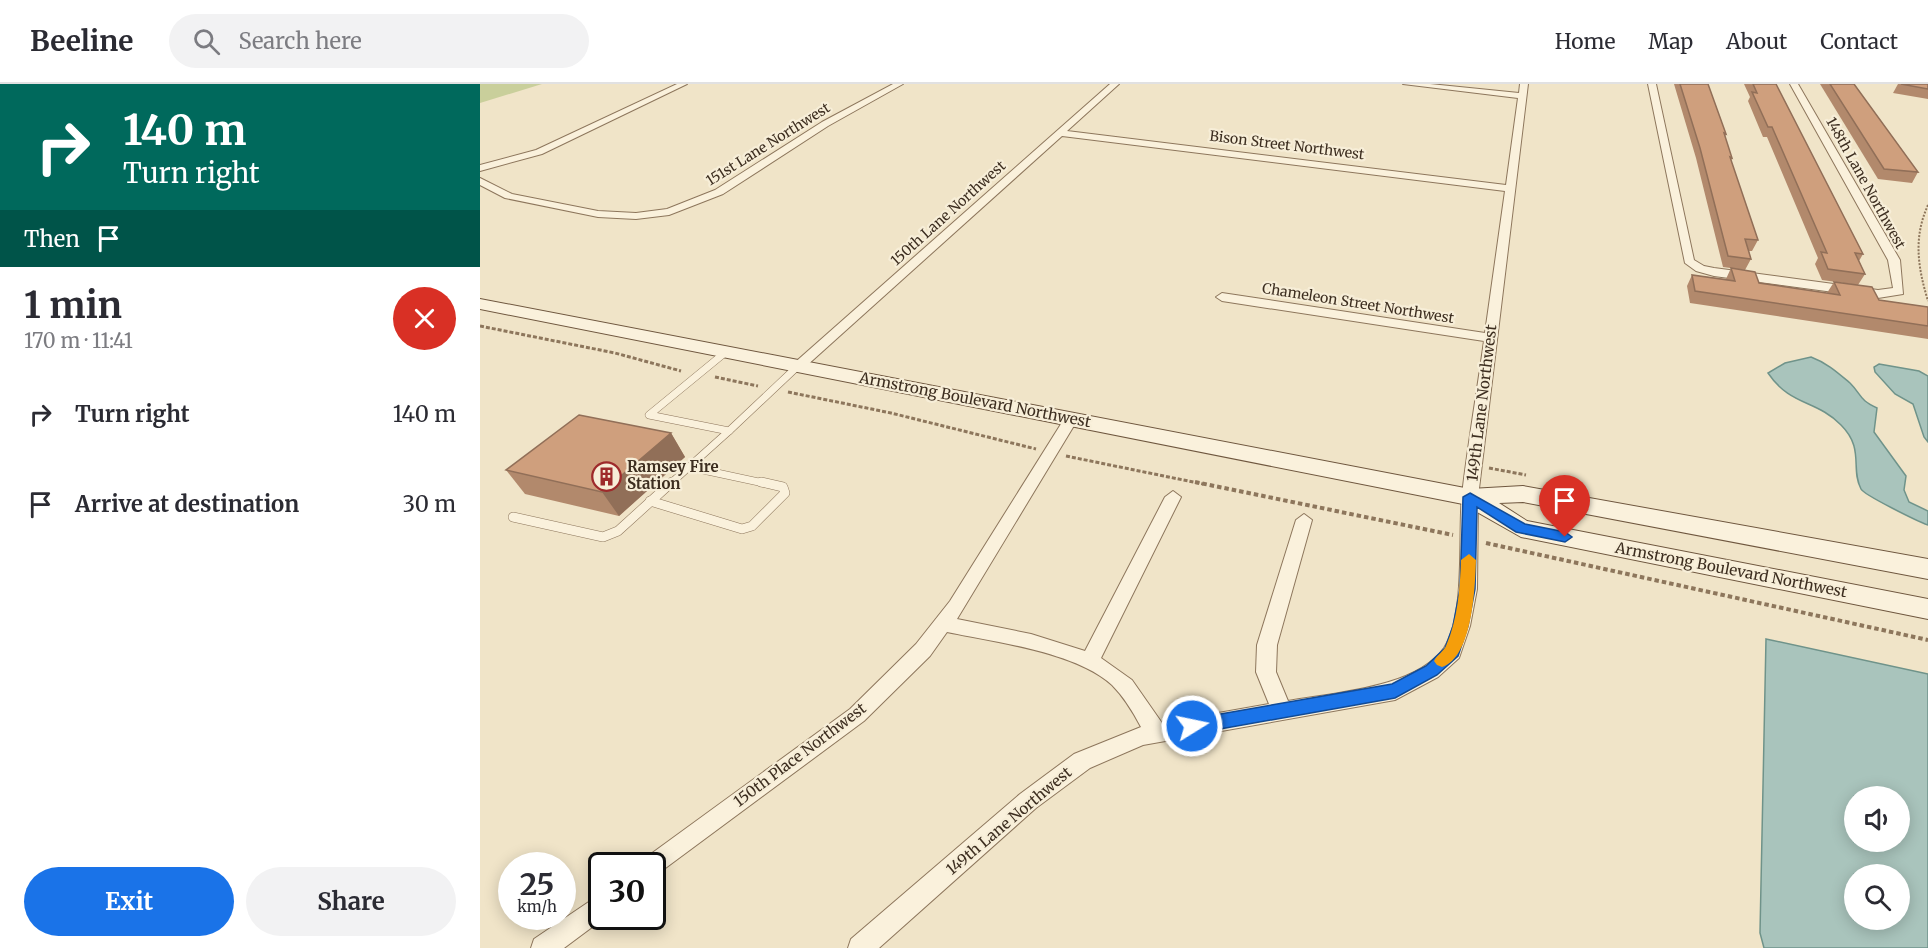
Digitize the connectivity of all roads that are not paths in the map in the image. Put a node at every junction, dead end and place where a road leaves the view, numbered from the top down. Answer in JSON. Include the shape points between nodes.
{"nodes":[{"id":1,"x":683,"y":84,"type":"edge"},
{"id":2,"x":899,"y":84,"type":"edge"},
{"id":3,"x":1116,"y":84,"type":"edge"},
{"id":4,"x":1407,"y":84,"type":"edge"},
{"id":5,"x":1652,"y":84,"type":"edge"},
{"id":6,"x":1794,"y":84,"type":"edge"},
{"id":7,"x":1523,"y":90,"type":"edge"},
{"id":8,"x":1060,"y":133,"type":"junction"},
{"id":9,"x":480,"y":168,"type":"edge"},
{"id":10,"x":480,"y":182,"type":"edge"},
{"id":11,"x":1509,"y":188,"type":"junction"},
{"id":12,"x":1222,"y":297,"type":"dead end"},
{"id":13,"x":480,"y":304,"type":"edge"},
{"id":14,"x":1489,"y":338,"type":"junction"},
{"id":15,"x":728,"y":351,"type":"junction"},
{"id":16,"x":799,"y":365,"type":"junction"},
{"id":17,"x":1071,"y":419,"type":"junction"},
{"id":18,"x":729,"y":430,"type":"junction"},
{"id":19,"x":689,"y":467,"type":"junction"},
{"id":20,"x":1173,"y":497,"type":"dead end"},
{"id":21,"x":1470,"y":497,"type":"junction"},
{"id":22,"x":650,"y":501,"type":"junction"},
{"id":23,"x":513,"y":517,"type":"dead end"},
{"id":24,"x":1304,"y":520,"type":"dead end"},
{"id":25,"x":1928,"y":569,"type":"edge"},
{"id":26,"x":1928,"y":609,"type":"edge"},
{"id":27,"x":943,"y":624,"type":"junction"},
{"id":28,"x":1089,"y":663,"type":"junction"},
{"id":29,"x":1282,"y":711,"type":"junction"},
{"id":30,"x":1157,"y":733,"type":"junction"},
{"id":31,"x":666,"y":857,"type":"edge"},
{"id":32,"x":588,"y":915,"type":"edge"},
{"id":33,"x":543,"y":948,"type":"edge"},
{"id":34,"x":860,"y":948,"type":"edge"}],
"edges":[{"from":1,"to":9,"type":"street","via":[[539,152]]},
{"from":2,"to":10,"type":"street","name":"151st Lane Northwest","via":[[825,124],[719,192],[683,207],[636,216],[598,214],[509,196]]},
{"from":3,"to":8,"type":"street","name":"150th Lane Northwest"},
{"from":4,"to":7,"type":"street"},
{"from":5,"to":6,"type":"street","name":"148th Lane Northwest","via":[[1686,256],[1700,269],[1891,294],[1899,291],[1894,260]]},
{"from":7,"to":11,"type":"street","name":"149th Lane Northwest"},
{"from":8,"to":11,"type":"street","name":"Bison Street Northwest"},
{"from":8,"to":16,"type":"street","name":"150th Lane Northwest"},
{"from":11,"to":14,"type":"street","name":"149th Lane Northwest"},
{"from":12,"to":14,"type":"street","name":"Chameleon Street Northwest"},
{"from":13,"to":15,"type":"main road","name":"Armstrong Boulevard Northwest"},
{"from":14,"to":21,"type":"street","name":"149th Lane Northwest"},
{"from":15,"to":16,"type":"main road","name":"Armstrong Boulevard Northwest"},
{"from":15,"to":18,"type":"lane","via":[[649,415]]},
{"from":16,"to":17,"type":"main road","name":"Armstrong Boulevard Northwest"},
{"from":16,"to":18,"type":"lane"},
{"from":17,"to":21,"type":"main road","name":"Armstrong Boulevard Northwest"},
{"from":17,"to":27,"type":"street","name":"150th Place Northwest"},
{"from":18,"to":19,"type":"lane"},
{"from":19,"to":22,"type":"lane"},
{"from":19,"to":22,"type":"lane","via":[[783,487],[785,493],[752,526],[742,529]]},
{"from":20,"to":28,"type":"street"},
{"from":21,"to":25,"type":"main road","name":"Armstrong Boulevard Northwest","via":[[1523,494]]},
{"from":21,"to":26,"type":"main road","name":"Armstrong Boulevard Northwest","via":[[1521,528]]},
{"from":21,"to":29,"type":"street","name":"149th Lane Northwest","via":[[1468,589],[1452,652],[1431,671],[1395,691]]},
{"from":22,"to":23,"type":"lane","via":[[618,531],[603,537]]},
{"from":24,"to":29,"type":"street","via":[[1267,645],[1266,672]]},
{"from":27,"to":28,"type":"street","via":[[1046,646]]},
{"from":27,"to":31,"type":"street","name":"150th Place Northwest","via":[[923,650],[857,715]]},
{"from":28,"to":30,"type":"street","via":[[1113,674]]},
{"from":29,"to":30,"type":"street","name":"149th Lane Northwest"},
{"from":30,"to":34,"type":"street","name":"149th Lane Northwest","via":[[1082,761],[1028,801]]},
{"from":32,"to":33,"type":"street"}]}
